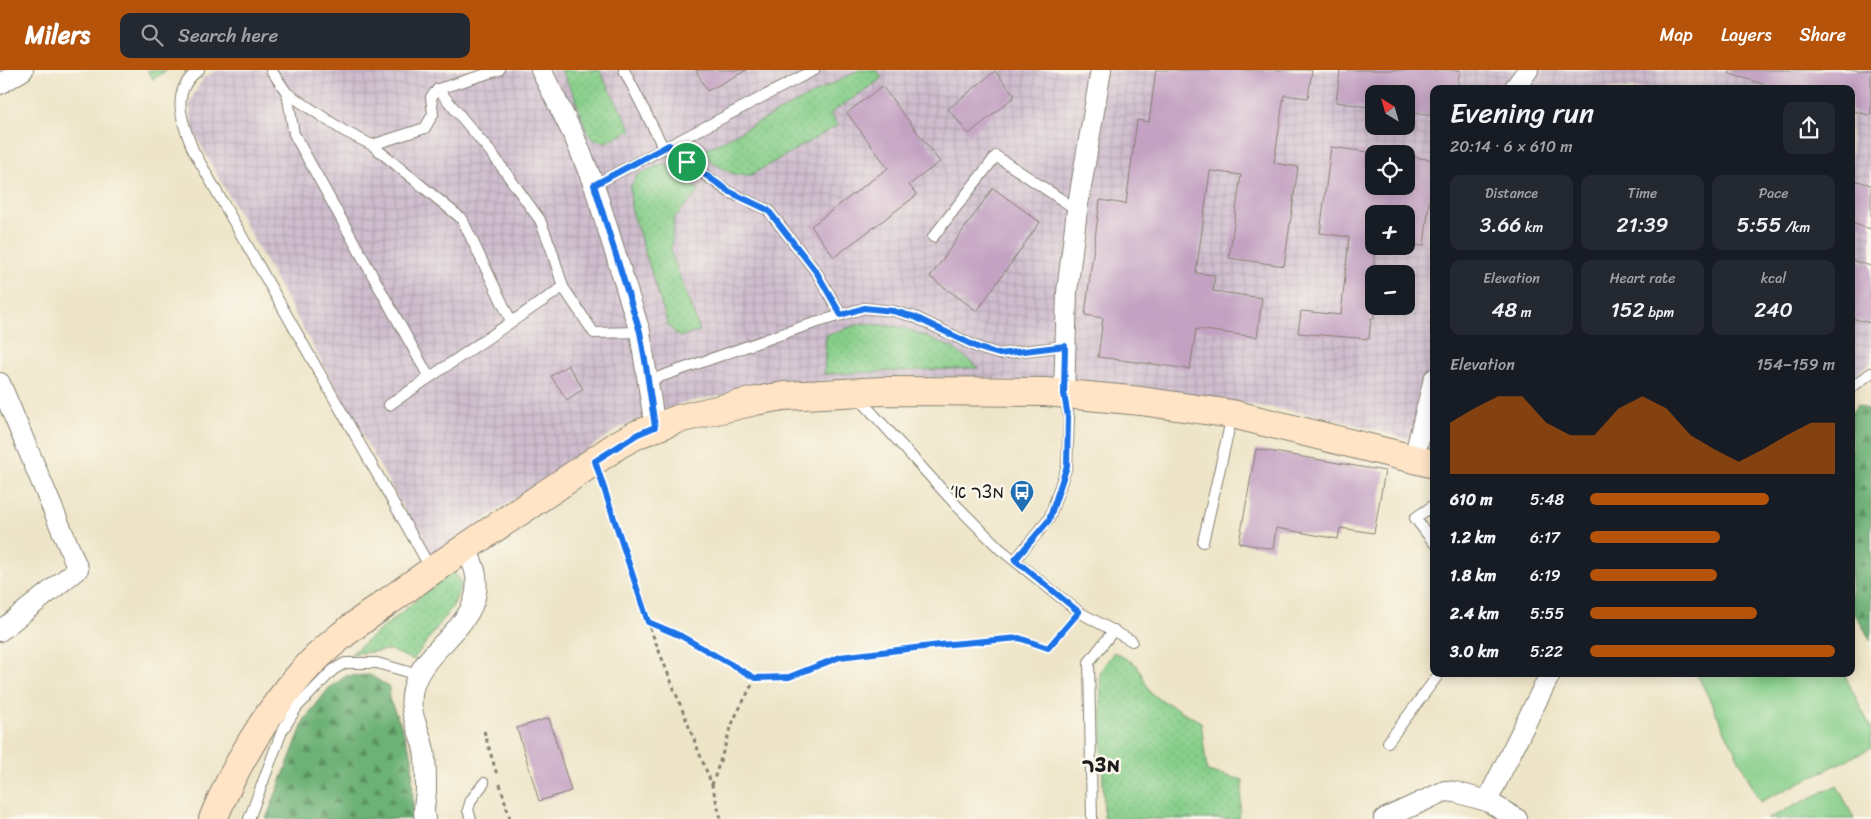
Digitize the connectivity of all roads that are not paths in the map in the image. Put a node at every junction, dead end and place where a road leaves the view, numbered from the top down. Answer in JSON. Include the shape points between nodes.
{"nodes":[{"id":1,"x":24,"y":70,"type":"edge"},
{"id":2,"x":198,"y":70,"type":"edge"},
{"id":3,"x":271,"y":70,"type":"edge"},
{"id":4,"x":499,"y":70,"type":"edge"},
{"id":5,"x":541,"y":70,"type":"edge"},
{"id":6,"x":624,"y":70,"type":"edge"},
{"id":7,"x":814,"y":70,"type":"edge"},
{"id":8,"x":1101,"y":70,"type":"edge"},
{"id":9,"x":1528,"y":70,"type":"edge"},
{"id":10,"x":0,"y":84,"type":"edge"},
{"id":11,"x":1517,"y":85,"type":"edge"},
{"id":12,"x":438,"y":89,"type":"junction"},
{"id":13,"x":288,"y":92,"type":"junction"},
{"id":14,"x":372,"y":145,"type":"junction"},
{"id":15,"x":667,"y":147,"type":"junction"},
{"id":16,"x":594,"y":185,"type":"junction"},
{"id":17,"x":1077,"y":210,"type":"junction"},
{"id":18,"x":933,"y":237,"type":"dead end"},
{"id":19,"x":563,"y":287,"type":"junction"},
{"id":20,"x":841,"y":315,"type":"junction"},
{"id":21,"x":511,"y":321,"type":"junction"},
{"id":22,"x":640,"y":332,"type":"junction"},
{"id":23,"x":1065,"y":346,"type":"junction"},
{"id":24,"x":1871,"y":373,"type":"edge"},
{"id":25,"x":429,"y":377,"type":"junction"},
{"id":26,"x":648,"y":381,"type":"junction"},
{"id":27,"x":0,"y":383,"type":"edge"},
{"id":28,"x":1855,"y":385,"type":"edge"},
{"id":29,"x":853,"y":392,"type":"junction"},
{"id":30,"x":1064,"y":394,"type":"junction"},
{"id":31,"x":389,"y":405,"type":"dead end"},
{"id":32,"x":1430,"y":412,"type":"edge"},
{"id":33,"x":1232,"y":414,"type":"junction"},
{"id":34,"x":655,"y":427,"type":"junction"},
{"id":35,"x":1424,"y":461,"type":"edge"},
{"id":36,"x":1430,"y":508,"type":"edge"},
{"id":37,"x":1430,"y":538,"type":"edge"},
{"id":38,"x":1204,"y":542,"type":"dead end"},
{"id":39,"x":466,"y":547,"type":"junction"},
{"id":40,"x":1015,"y":560,"type":"junction"},
{"id":41,"x":431,"y":570,"type":"junction"},
{"id":42,"x":1114,"y":630,"type":"junction"},
{"id":43,"x":0,"y":631,"type":"edge"},
{"id":44,"x":1132,"y":640,"type":"dead end"},
{"id":45,"x":419,"y":675,"type":"junction"},
{"id":46,"x":1437,"y":677,"type":"edge"},
{"id":47,"x":1549,"y":677,"type":"edge"},
{"id":48,"x":1388,"y":742,"type":"dead end"},
{"id":49,"x":484,"y":783,"type":"dead end"},
{"id":50,"x":1487,"y":801,"type":"junction"},
{"id":51,"x":213,"y":819,"type":"edge"},
{"id":52,"x":248,"y":819,"type":"edge"},
{"id":53,"x":425,"y":819,"type":"edge"},
{"id":54,"x":471,"y":819,"type":"edge"},
{"id":55,"x":1092,"y":819,"type":"edge"},
{"id":56,"x":1384,"y":819,"type":"edge"},
{"id":57,"x":1517,"y":819,"type":"edge"}],
"edges":[{"from":1,"to":10,"type":"street"},
{"from":2,"to":41,"type":"lane","via":[[181,90],[184,127],[193,150]]},
{"from":3,"to":13,"type":"lane"},
{"from":4,"to":12,"type":"lane"},
{"from":5,"to":16,"type":"street"},
{"from":6,"to":15,"type":"lane"},
{"from":7,"to":15,"type":"lane"},
{"from":8,"to":17,"type":"street"},
{"from":9,"to":11,"type":"street"},
{"from":12,"to":14,"type":"lane","via":[[431,97],[433,114],[424,128]]},
{"from":12,"to":19,"type":"lane","via":[[493,155],[540,220]]},
{"from":13,"to":14,"type":"lane","via":[[344,132]]},
{"from":13,"to":25,"type":"lane","via":[[294,134]]},
{"from":14,"to":21,"type":"lane","via":[[462,219]]},
{"from":15,"to":16,"type":"lane"},
{"from":15,"to":20,"type":"lane","via":[[730,192],[768,210],[817,273]]},
{"from":16,"to":22,"type":"street"},
{"from":17,"to":18,"type":"lane","via":[[996,156]]},
{"from":17,"to":23,"type":"street","via":[[1067,292]]},
{"from":19,"to":21,"type":"lane"},
{"from":19,"to":22,"type":"lane","via":[[594,333]]},
{"from":20,"to":23,"type":"lane","via":[[864,308],[893,311],[915,317],[979,348],[999,354]]},
{"from":20,"to":26,"type":"lane"},
{"from":21,"to":25,"type":"lane"},
{"from":22,"to":26,"type":"street"},
{"from":23,"to":30,"type":"street"},
{"from":24,"to":28,"type":"lane"},
{"from":25,"to":31,"type":"lane"},
{"from":26,"to":34,"type":"street"},
{"from":27,"to":43,"type":"street","via":[[78,569]]},
{"from":29,"to":30,"type":"street"},
{"from":29,"to":34,"type":"street","via":[[755,401]]},
{"from":29,"to":40,"type":"lane","via":[[956,505]]},
{"from":30,"to":33,"type":"street","via":[[1141,400]]},
{"from":30,"to":40,"type":"lane","via":[[1068,417],[1067,466],[1049,520]]},
{"from":32,"to":35,"type":"street"},
{"from":33,"to":35,"type":"street"},
{"from":33,"to":38,"type":"lane"},
{"from":34,"to":39,"type":"street","via":[[595,461]]},
{"from":36,"to":37,"type":"lane","via":[[1415,518]]},
{"from":39,"to":41,"type":"street"},
{"from":39,"to":45,"type":"street","via":[[476,575],[471,608]]},
{"from":40,"to":42,"type":"lane","via":[[1079,612]]},
{"from":41,"to":51,"type":"street","via":[[329,647],[302,673],[276,704],[249,745]]},
{"from":42,"to":44,"type":"lane"},
{"from":42,"to":55,"type":"lane","via":[[1088,662]]},
{"from":45,"to":52,"type":"lane","via":[[377,663],[345,663],[334,670],[297,707],[282,731]]},
{"from":45,"to":53,"type":"street","via":[[411,700],[412,717],[425,756]]},
{"from":46,"to":48,"type":"lane"},
{"from":47,"to":50,"type":"street"},
{"from":49,"to":54,"type":"lane","via":[[471,800],[468,810]]},
{"from":50,"to":56,"type":"street","via":[[1445,791]]},
{"from":50,"to":57,"type":"street"}]}
